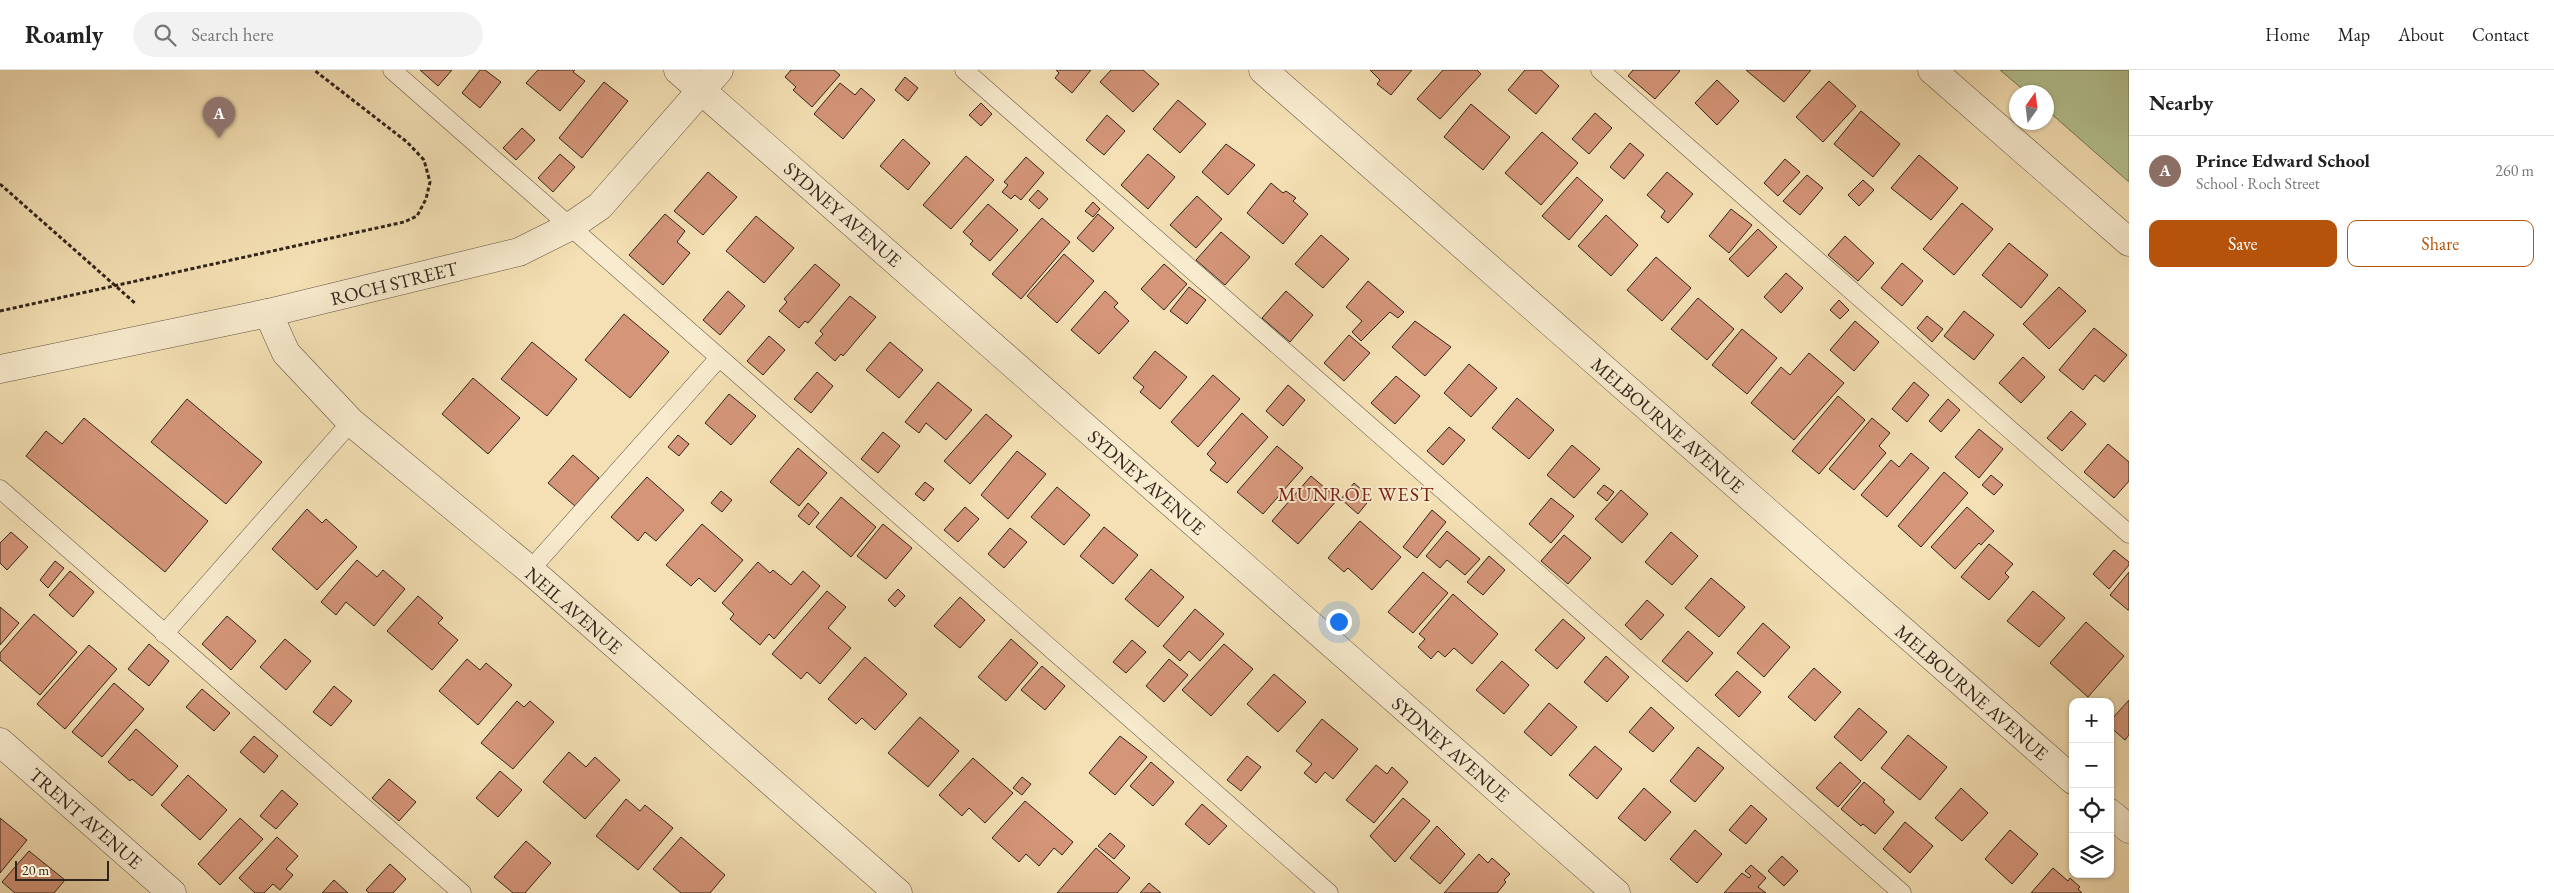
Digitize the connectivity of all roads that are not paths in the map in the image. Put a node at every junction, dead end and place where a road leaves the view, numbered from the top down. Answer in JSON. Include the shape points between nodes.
{"nodes":[{"id":1,"x":392,"y":70,"type":"edge"},
{"id":2,"x":678,"y":70,"type":"edge"},
{"id":3,"x":964,"y":70,"type":"edge"},
{"id":4,"x":1263,"y":70,"type":"edge"},
{"id":5,"x":1600,"y":70,"type":"edge"},
{"id":6,"x":1932,"y":70,"type":"edge"},
{"id":7,"x":710,"y":80,"type":"edge"},
{"id":8,"x":571,"y":226,"type":"junction"},
{"id":9,"x":2129,"y":242,"type":"edge"},
{"id":10,"x":268,"y":313,"type":"junction"},
{"id":11,"x":718,"y":359,"type":"junction"},
{"id":12,"x":0,"y":369,"type":"edge"},
{"id":13,"x":351,"y":422,"type":"junction"},
{"id":14,"x":0,"y":489,"type":"edge"},
{"id":15,"x":2129,"y":534,"type":"edge"},
{"id":16,"x":530,"y":570,"type":"junction"},
{"id":17,"x":164,"y":634,"type":"junction"},
{"id":18,"x":0,"y":742,"type":"edge"},
{"id":19,"x":2069,"y":776,"type":"edge"},
{"id":20,"x":2114,"y":816,"type":"edge"},
{"id":21,"x":2129,"y":829,"type":"edge"},
{"id":22,"x":172,"y":893,"type":"edge"},
{"id":23,"x":462,"y":893,"type":"edge"},
{"id":24,"x":898,"y":893,"type":"edge"},
{"id":25,"x":1329,"y":893,"type":"edge"},
{"id":26,"x":1616,"y":893,"type":"edge"},
{"id":27,"x":1902,"y":893,"type":"edge"}],
"edges":[{"from":1,"to":8,"type":"lane"},
{"from":2,"to":7,"type":"street","name":"SYDNEY AVENUE"},
{"from":3,"to":27,"type":"lane"},
{"from":4,"to":19,"type":"street","name":"MELBOURNE AVENUE"},
{"from":5,"to":15,"type":"lane"},
{"from":6,"to":9,"type":"street"},
{"from":7,"to":8,"type":"street","name":"ROCH STREET","via":[[600,206]]},
{"from":7,"to":26,"type":"street","name":"SYDNEY AVENUE"},
{"from":8,"to":10,"type":"street","name":"ROCH STREET","via":[[518,252]]},
{"from":8,"to":11,"type":"lane"},
{"from":10,"to":12,"type":"street","name":"ROCH STREET"},
{"from":10,"to":13,"type":"street","name":"NEIL AVENUE","via":[[286,352]]},
{"from":11,"to":16,"type":"lane"},
{"from":11,"to":25,"type":"lane"},
{"from":13,"to":16,"type":"street","name":"NEIL AVENUE"},
{"from":13,"to":17,"type":"lane"},
{"from":14,"to":17,"type":"lane"},
{"from":16,"to":24,"type":"street","name":"NEIL AVENUE"},
{"from":17,"to":23,"type":"lane"},
{"from":18,"to":22,"type":"street","name":"TRENT AVENUE"},
{"from":20,"to":21,"type":"street"}]}
